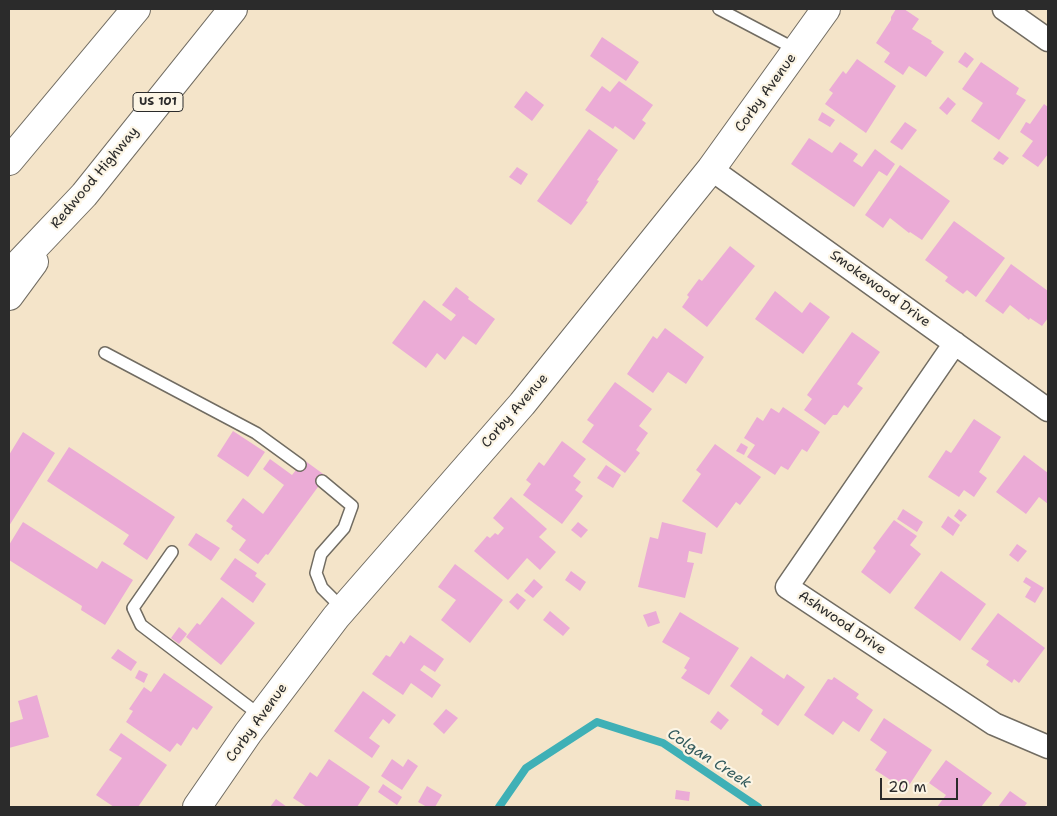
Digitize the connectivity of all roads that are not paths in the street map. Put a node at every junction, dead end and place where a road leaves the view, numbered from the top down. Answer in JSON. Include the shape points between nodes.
{"nodes":[{"id":1,"x":136,"y":9,"type":"edge"},
{"id":2,"x":233,"y":9,"type":"edge"},
{"id":3,"x":718,"y":9,"type":"edge"},
{"id":4,"x":826,"y":9,"type":"edge"},
{"id":5,"x":1004,"y":9,"type":"edge"},
{"id":6,"x":1048,"y":40,"type":"edge"},
{"id":7,"x":797,"y":50,"type":"junction"},
{"id":8,"x":9,"y":161,"type":"edge"},
{"id":9,"x":711,"y":169,"type":"junction"},
{"id":10,"x":84,"y":195,"type":"junction"},
{"id":11,"x":9,"y":274,"type":"edge"},
{"id":12,"x":9,"y":296,"type":"edge"},
{"id":13,"x":955,"y":343,"type":"junction"},
{"id":14,"x":105,"y":353,"type":"dead end"},
{"id":15,"x":1048,"y":410,"type":"edge"},
{"id":16,"x":300,"y":465,"type":"dead end"},
{"id":17,"x":322,"y":481,"type":"dead end"},
{"id":18,"x":172,"y":552,"type":"dead end"},
{"id":19,"x":343,"y":609,"type":"junction"},
{"id":20,"x":261,"y":716,"type":"junction"},
{"id":21,"x":1048,"y":747,"type":"edge"},
{"id":22,"x":196,"y":807,"type":"edge"}],
"edges":[{"from":1,"to":8,"type":"main road"},
{"from":2,"to":10,"type":"main road","name":"Redwood Highway","number":"US 101"},
{"from":3,"to":7,"type":"lane"},
{"from":4,"to":7,"type":"main road","name":"Corby Avenue"},
{"from":5,"to":6,"type":"street"},
{"from":7,"to":9,"type":"main road","name":"Corby Avenue"},
{"from":9,"to":13,"type":"street","name":"Smokewood Drive"},
{"from":9,"to":19,"type":"main road","name":"Corby Avenue","via":[[522,404]]},
{"from":10,"to":11,"type":"main road","name":"Redwood Highway","number":"US 101"},
{"from":10,"to":12,"type":"main road"},
{"from":13,"to":15,"type":"street","name":"Smokewood Drive"},
{"from":13,"to":21,"type":"street","name":"Ashwood Drive","via":[[787,587],[994,724]]},
{"from":14,"to":16,"type":"lane","via":[[256,433]]},
{"from":17,"to":19,"type":"lane","via":[[352,506],[344,528],[321,554],[316,573],[322,588]]},
{"from":18,"to":20,"type":"lane","via":[[133,608],[142,625]]},
{"from":19,"to":20,"type":"main road","name":"Corby Avenue"},
{"from":20,"to":22,"type":"main road","name":"Corby Avenue"}]}
